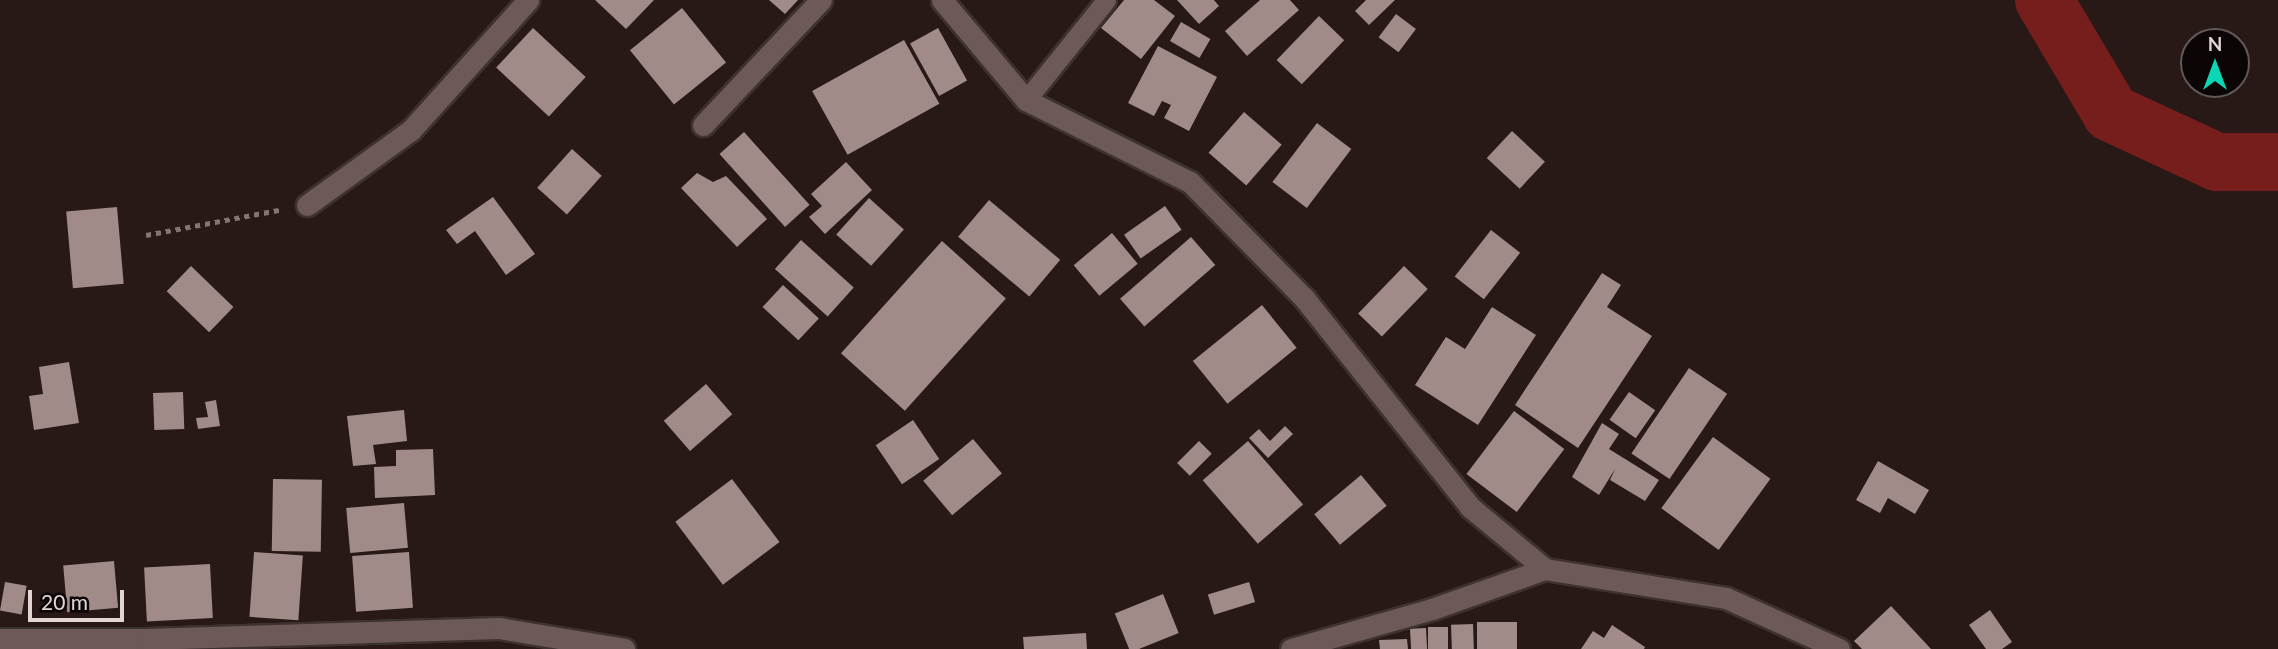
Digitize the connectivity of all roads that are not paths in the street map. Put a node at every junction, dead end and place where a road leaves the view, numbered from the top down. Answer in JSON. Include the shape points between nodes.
{"nodes":[{"id":1,"x":528,"y":0,"type":"edge"},
{"id":2,"x":821,"y":0,"type":"edge"},
{"id":3,"x":942,"y":0,"type":"edge"},
{"id":4,"x":1106,"y":0,"type":"edge"},
{"id":5,"x":1026,"y":100,"type":"junction"},
{"id":6,"x":703,"y":125,"type":"dead end"},
{"id":7,"x":307,"y":205,"type":"road end"},
{"id":8,"x":1545,"y":569,"type":"junction"},
{"id":9,"x":499,"y":628,"type":"junction"},
{"id":10,"x":0,"y":639,"type":"edge"},
{"id":11,"x":147,"y":644,"type":"edge"},
{"id":12,"x":510,"y":649,"type":"edge"},
{"id":13,"x":624,"y":649,"type":"edge"},
{"id":14,"x":1291,"y":649,"type":"edge"},
{"id":15,"x":1839,"y":649,"type":"edge"}],
"edges":[{"from":1,"to":7,"type":"street","via":[[411,130]]},
{"from":2,"to":6,"type":"street"},
{"from":3,"to":5,"type":"street"},
{"from":4,"to":5,"type":"lane"},
{"from":5,"to":8,"type":"street","via":[[1190,182],[1304,298],[1470,507]]},
{"from":8,"to":14,"type":"street","via":[[1432,609]]},
{"from":8,"to":15,"type":"street","via":[[1726,598]]},
{"from":9,"to":11,"type":"street"},
{"from":9,"to":12,"type":"street"},
{"from":9,"to":13,"type":"street"},
{"from":10,"to":11,"type":"street"}]}
